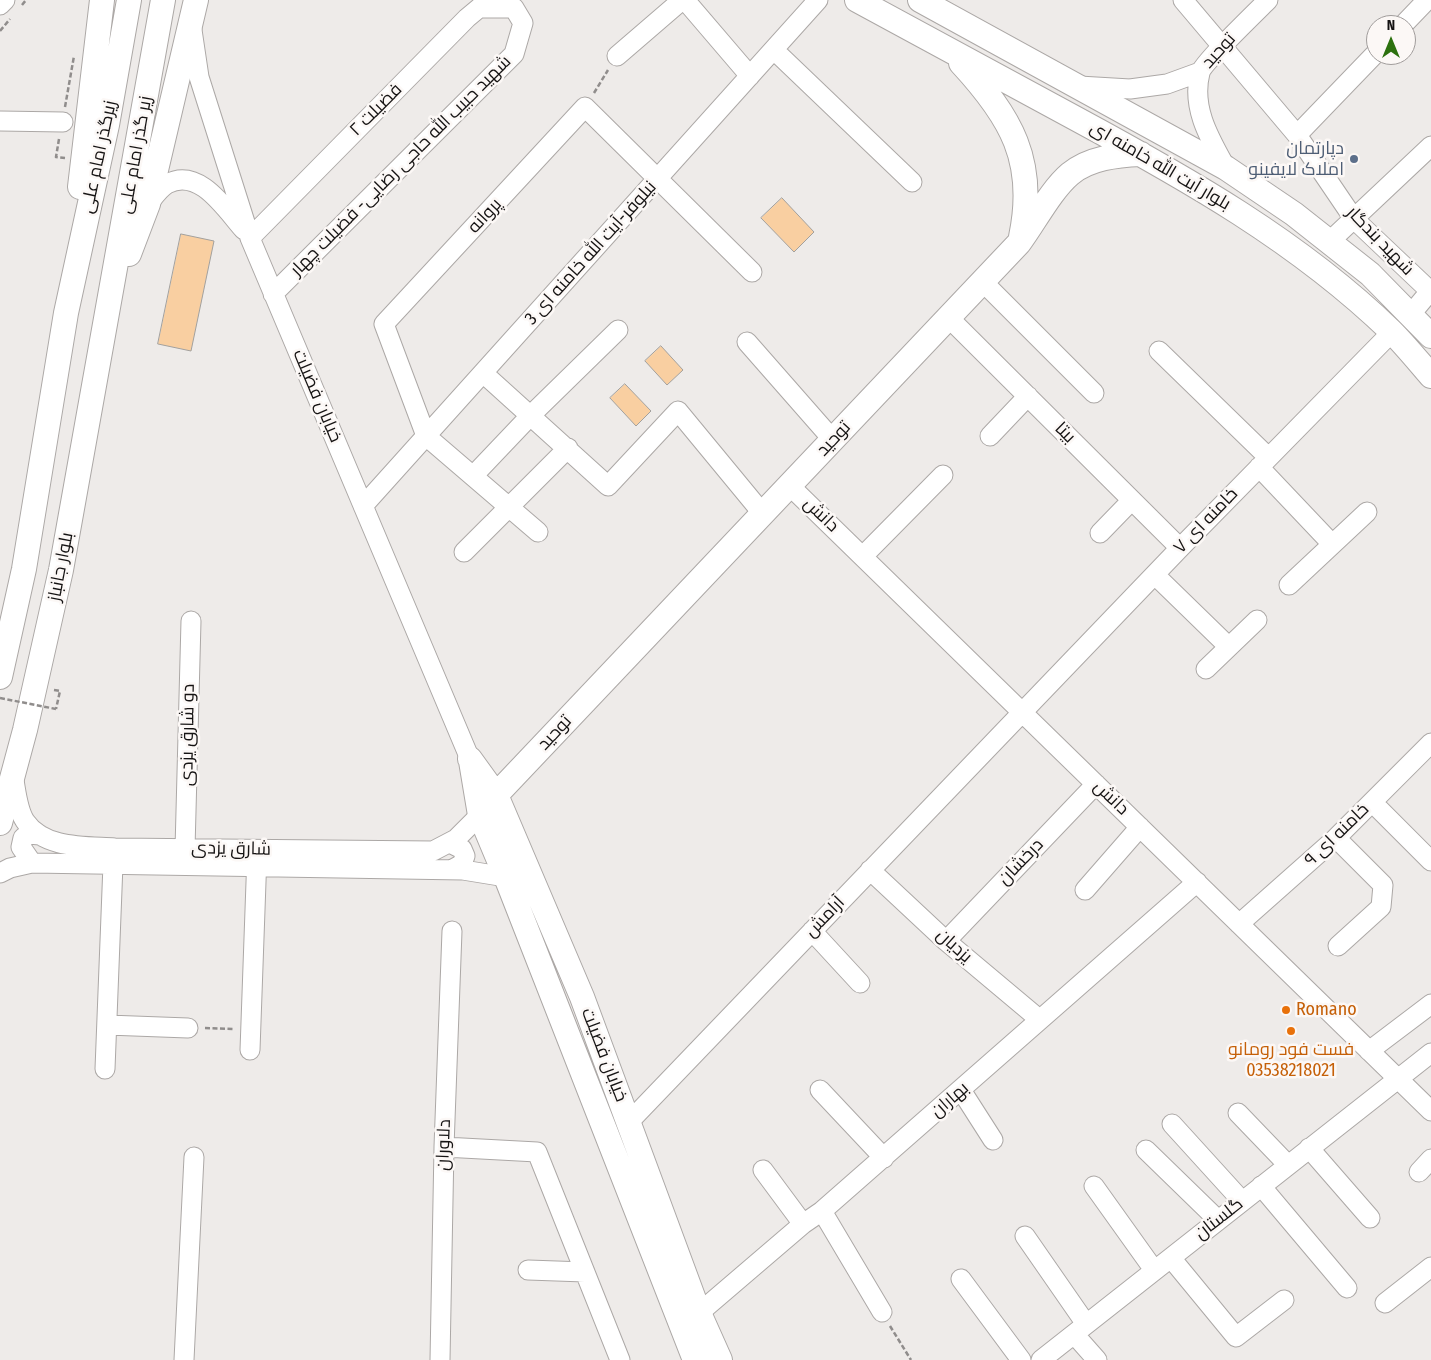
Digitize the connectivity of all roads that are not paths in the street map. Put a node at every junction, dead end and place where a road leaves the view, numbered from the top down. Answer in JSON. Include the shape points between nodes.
{"nodes":[{"id":1,"x":4,"y":0,"type":"edge"},
{"id":2,"x":102,"y":0,"type":"edge"},
{"id":3,"x":129,"y":0,"type":"edge"},
{"id":4,"x":163,"y":0,"type":"edge"},
{"id":5,"x":196,"y":0,"type":"edge"},
{"id":6,"x":684,"y":0,"type":"edge"},
{"id":7,"x":818,"y":0,"type":"edge"},
{"id":8,"x":858,"y":0,"type":"edge"},
{"id":9,"x":920,"y":0,"type":"edge"},
{"id":10,"x":1183,"y":0,"type":"edge"},
{"id":11,"x":1268,"y":0,"type":"edge"},
{"id":12,"x":1427,"y":0,"type":"edge"},
{"id":13,"x":0,"y":5,"type":"edge"},
{"id":14,"x":514,"y":8,"type":"joint"},
{"id":15,"x":1413,"y":15,"type":"edge"},
{"id":16,"x":191,"y":24,"type":"junction"},
{"id":17,"x":1222,"y":47,"type":"junction"},
{"id":18,"x":948,"y":49,"type":"junction"},
{"id":19,"x":774,"y":50,"type":"junction"},
{"id":20,"x":617,"y":56,"type":"road end"},
{"id":21,"x":1366,"y":63,"type":"edge"},
{"id":22,"x":1200,"y":72,"type":"junction"},
{"id":23,"x":750,"y":76,"type":"junction"},
{"id":24,"x":1077,"y":85,"type":"junction"},
{"id":25,"x":0,"y":121,"type":"edge"},
{"id":26,"x":63,"y":122,"type":"road end"},
{"id":27,"x":1297,"y":135,"type":"junction"},
{"id":28,"x":1431,"y":146,"type":"edge"},
{"id":29,"x":1141,"y":154,"type":"junction"},
{"id":30,"x":1226,"y":168,"type":"junction"},
{"id":31,"x":658,"y":178,"type":"junction"},
{"id":32,"x":912,"y":182,"type":"dead end"},
{"id":33,"x":148,"y":204,"type":"junction"},
{"id":34,"x":1354,"y":219,"type":"junction"},
{"id":35,"x":250,"y":238,"type":"junction"},
{"id":36,"x":1329,"y":242,"type":"junction"},
{"id":37,"x":1020,"y":244,"type":"junction"},
{"id":38,"x":752,"y":272,"type":"dead end"},
{"id":39,"x":983,"y":282,"type":"junction"},
{"id":40,"x":1430,"y":291,"type":"edge"},
{"id":41,"x":274,"y":294,"type":"junction"},
{"id":42,"x":108,"y":309,"type":"junction"},
{"id":43,"x":66,"y":312,"type":"junction"},
{"id":44,"x":1411,"y":314,"type":"junction"},
{"id":45,"x":949,"y":318,"type":"junction"},
{"id":46,"x":618,"y":330,"type":"dead end"},
{"id":47,"x":1392,"y":332,"type":"junction"},
{"id":48,"x":1431,"y":336,"type":"edge"},
{"id":49,"x":747,"y":342,"type":"dead end"},
{"id":50,"x":1158,"y":352,"type":"dead end"},
{"id":51,"x":483,"y":373,"type":"junction"},
{"id":52,"x":1431,"y":376,"type":"edge"},
{"id":53,"x":1094,"y":393,"type":"dead end"},
{"id":54,"x":1028,"y":396,"type":"junction"},
{"id":55,"x":531,"y":415,"type":"junction"},
{"id":56,"x":426,"y":436,"type":"junction"},
{"id":57,"x":990,"y":436,"type":"dead end"},
{"id":58,"x":833,"y":440,"type":"junction"},
{"id":59,"x":568,"y":448,"type":"junction"},
{"id":60,"x":1264,"y":462,"type":"junction"},
{"id":61,"x":943,"y":475,"type":"dead end"},
{"id":62,"x":473,"y":476,"type":"junction"},
{"id":63,"x":790,"y":486,"type":"junction"},
{"id":64,"x":1132,"y":500,"type":"junction"},
{"id":65,"x":363,"y":506,"type":"junction"},
{"id":66,"x":510,"y":508,"type":"junction"},
{"id":67,"x":1367,"y":512,"type":"dead end"},
{"id":68,"x":763,"y":514,"type":"junction"},
{"id":69,"x":538,"y":532,"type":"dead end"},
{"id":70,"x":1100,"y":532,"type":"dead end"},
{"id":71,"x":1332,"y":544,"type":"junction"},
{"id":72,"x":1180,"y":548,"type":"junction"},
{"id":73,"x":464,"y":552,"type":"dead end"},
{"id":74,"x":862,"y":556,"type":"junction"},
{"id":75,"x":1155,"y":575,"type":"junction"},
{"id":76,"x":1289,"y":585,"type":"dead end"},
{"id":77,"x":1257,"y":620,"type":"dead end"},
{"id":78,"x":191,"y":621,"type":"dead end"},
{"id":79,"x":1229,"y":647,"type":"junction"},
{"id":80,"x":1206,"y":669,"type":"dead end"},
{"id":81,"x":0,"y":677,"type":"edge"},
{"id":82,"x":1023,"y":713,"type":"junction"},
{"id":83,"x":1431,"y":743,"type":"edge"},
{"id":84,"x":470,"y":759,"type":"junction"},
{"id":85,"x":13,"y":775,"type":"junction"},
{"id":86,"x":1096,"y":784,"type":"junction"},
{"id":87,"x":496,"y":795,"type":"junction"},
{"id":88,"x":1372,"y":802,"type":"junction"},
{"id":89,"x":480,"y":815,"type":"junction"},
{"id":90,"x":0,"y":823,"type":"edge"},
{"id":91,"x":1140,"y":827,"type":"junction"},
{"id":92,"x":40,"y":834,"type":"junction"},
{"id":93,"x":1336,"y":838,"type":"junction"},
{"id":94,"x":450,"y":843,"type":"junction"},
{"id":95,"x":185,"y":849,"type":"junction"},
{"id":96,"x":257,"y":858,"type":"junction"},
{"id":97,"x":1431,"y":861,"type":"edge"},
{"id":98,"x":32,"y":863,"type":"junction"},
{"id":99,"x":113,"y":864,"type":"junction"},
{"id":100,"x":451,"y":870,"type":"junction"},
{"id":101,"x":870,"y":870,"type":"junction"},
{"id":102,"x":0,"y":873,"type":"edge"},
{"id":103,"x":506,"y":877,"type":"junction"},
{"id":104,"x":1196,"y":882,"type":"junction"},
{"id":105,"x":1085,"y":890,"type":"dead end"},
{"id":106,"x":1240,"y":924,"type":"junction"},
{"id":107,"x":452,"y":931,"type":"dead end"},
{"id":108,"x":812,"y":931,"type":"junction"},
{"id":109,"x":946,"y":940,"type":"junction"},
{"id":110,"x":1338,"y":946,"type":"dead end"},
{"id":111,"x":860,"y":982,"type":"dead end"},
{"id":112,"x":1431,"y":1004,"type":"edge"},
{"id":113,"x":1039,"y":1019,"type":"junction"},
{"id":114,"x":107,"y":1026,"type":"junction"},
{"id":115,"x":188,"y":1028,"type":"road end"},
{"id":116,"x":250,"y":1050,"type":"dead end"},
{"id":117,"x":1369,"y":1051,"type":"junction"},
{"id":118,"x":1431,"y":1053,"type":"edge"},
{"id":119,"x":105,"y":1069,"type":"dead end"},
{"id":120,"x":1398,"y":1079,"type":"junction"},
{"id":121,"x":820,"y":1090,"type":"dead end"},
{"id":122,"x":961,"y":1090,"type":"junction"},
{"id":123,"x":1431,"y":1111,"type":"edge"},
{"id":124,"x":1238,"y":1113,"type":"dead end"},
{"id":125,"x":629,"y":1122,"type":"junction"},
{"id":126,"x":1172,"y":1124,"type":"dead end"},
{"id":127,"x":992,"y":1140,"type":"dead end"},
{"id":128,"x":444,"y":1147,"type":"junction"},
{"id":129,"x":1309,"y":1148,"type":"junction"},
{"id":130,"x":1146,"y":1150,"type":"dead end"},
{"id":131,"x":194,"y":1157,"type":"dead end"},
{"id":132,"x":884,"y":1158,"type":"junction"},
{"id":133,"x":1288,"y":1165,"type":"junction"},
{"id":134,"x":763,"y":1170,"type":"dead end"},
{"id":135,"x":1094,"y":1186,"type":"dead end"},
{"id":136,"x":1261,"y":1186,"type":"junction"},
{"id":137,"x":1242,"y":1201,"type":"junction"},
{"id":138,"x":822,"y":1211,"type":"junction"},
{"id":139,"x":1370,"y":1218,"type":"dead end"},
{"id":140,"x":1218,"y":1220,"type":"junction"},
{"id":141,"x":803,"y":1224,"type":"junction"},
{"id":142,"x":1025,"y":1236,"type":"dead end"},
{"id":143,"x":1171,"y":1258,"type":"junction"},
{"id":144,"x":1431,"y":1267,"type":"edge"},
{"id":145,"x":528,"y":1270,"type":"dead end"},
{"id":146,"x":1154,"y":1270,"type":"junction"},
{"id":147,"x":585,"y":1272,"type":"junction"},
{"id":148,"x":961,"y":1279,"type":"dead end"},
{"id":149,"x":1347,"y":1288,"type":"dead end"},
{"id":150,"x":1284,"y":1300,"type":"dead end"},
{"id":151,"x":1385,"y":1303,"type":"dead end"},
{"id":152,"x":882,"y":1312,"type":"road end"},
{"id":153,"x":699,"y":1313,"type":"junction"},
{"id":154,"x":1080,"y":1329,"type":"junction"},
{"id":155,"x":690,"y":1356,"type":"edge"},
{"id":156,"x":184,"y":1360,"type":"edge"},
{"id":157,"x":440,"y":1360,"type":"edge"},
{"id":158,"x":620,"y":1360,"type":"edge"},
{"id":159,"x":720,"y":1360,"type":"edge"},
{"id":160,"x":1021,"y":1360,"type":"edge"},
{"id":161,"x":1041,"y":1360,"type":"edge"},
{"id":162,"x":1097,"y":1360,"type":"edge"}],
"edges":[{"from":1,"to":13,"type":"street"},
{"from":2,"to":43,"type":"main road"},
{"from":3,"to":43,"type":"main road","name":"زیرگذر امام علی","via":[[107,125]]},
{"from":4,"to":42,"type":"main road","name":"زیر گذر امام علی"},
{"from":5,"to":16,"type":"main road"},
{"from":6,"to":20,"type":"street"},
{"from":6,"to":23,"type":"street"},
{"from":7,"to":19,"type":"street","name":"نیلوفر-آیت الله خامنه ای 3"},
{"from":8,"to":18,"type":"main road","name":"بلوار آیت الله خامنه ای"},
{"from":9,"to":24,"type":"main road","name":"بلوار آیت الله خامنه ای"},
{"from":10,"to":17,"type":"street","name":"شهید بندگار"},
{"from":11,"to":17,"type":"street","name":"توحید"},
{"from":12,"to":15,"type":"street"},
{"from":14,"to":35,"type":"street","name":"فضیلت ۲","via":[[479,8],[467,18]]},
{"from":14,"to":41,"type":"street","name":"شهید حبیب الله حاجی رضایی- فضیلت چهار","via":[[524,23],[514,54]]},
{"from":16,"to":33,"type":"main road"},
{"from":16,"to":35,"type":"street","name":"خیابان فضیلت","via":[[203,94]]},
{"from":17,"to":22,"type":"street","name":"توحید"},
{"from":17,"to":27,"type":"street","name":"شهید بندگار"},
{"from":18,"to":29,"type":"main road","name":"بلوار آیت الله خامنه ای"},
{"from":18,"to":37,"type":"main road","via":[[986,90],[1015,136],[1026,196]]},
{"from":19,"to":23,"type":"street","name":"نیلوفر-آیت الله خامنه ای 3"},
{"from":19,"to":32,"type":"street"},
{"from":21,"to":27,"type":"street"},
{"from":22,"to":24,"type":"street","via":[[1167,84],[1130,89]]},
{"from":22,"to":30,"type":"street","name":"توحید","via":[[1198,98],[1203,126]]},
{"from":23,"to":31,"type":"street","name":"نیلوفر-آیت الله خامنه ای 3"},
{"from":24,"to":30,"type":"main road","name":"بلوار آیت الله خامنه ای"},
{"from":25,"to":26,"type":"street"},
{"from":27,"to":34,"type":"street","name":"شهید بندگار"},
{"from":28,"to":34,"type":"street"},
{"from":29,"to":37,"type":"main road","name":"توحید","via":[[1095,161],[1071,174]]},
{"from":29,"to":47,"type":"main road","name":"بلوار آیت الله خامنه ای","via":[[1270,231],[1320,269]]},
{"from":30,"to":36,"type":"main road","name":"بلوار آیت الله خامنه ای"},
{"from":31,"to":38,"type":"street"},
{"from":31,"to":51,"type":"street","name":"نیلوفر-آیت الله خامنه ای 3"},
{"from":31,"to":56,"type":"street","name":"پروانه","via":[[585,107],[384,324]]},
{"from":33,"to":35,"type":"street","via":[[165,185],[176,180],[191,181],[210,191]]},
{"from":33,"to":42,"type":"main road"},
{"from":34,"to":36,"type":"street"},
{"from":34,"to":40,"type":"street","name":"شهید بندگار"},
{"from":35,"to":41,"type":"street","name":"خیابان فضیلت"},
{"from":36,"to":44,"type":"main road","name":"بلوار آیت الله خامنه ای","via":[[1370,274]]},
{"from":37,"to":39,"type":"main road","name":"توحید"},
{"from":39,"to":45,"type":"main road","name":"توحید"},
{"from":39,"to":53,"type":"street"},
{"from":40,"to":44,"type":"street"},
{"from":41,"to":65,"type":"street","name":"خیابان فضیلت"},
{"from":42,"to":85,"type":"main road","name":"بلوار جانباز","via":[[61,570]]},
{"from":43,"to":81,"type":"main road","name":"بلوار جانباز","via":[[24,570]]},
{"from":44,"to":48,"type":"main road","name":"بلوار آیت الله خامنه ای"},
{"from":45,"to":54,"type":"street","name":"بیتا"},
{"from":45,"to":58,"type":"main road","name":"توحید"},
{"from":46,"to":55,"type":"street"},
{"from":47,"to":52,"type":"main road","name":"بلوار آیت الله خامنه ای"},
{"from":47,"to":60,"type":"street","name":"خامنه ای ۷"},
{"from":49,"to":58,"type":"street"},
{"from":50,"to":60,"type":"street"},
{"from":51,"to":55,"type":"street"},
{"from":51,"to":56,"type":"street","name":"نیلوفر-آیت الله خامنه ای 3"},
{"from":54,"to":57,"type":"street"},
{"from":54,"to":64,"type":"street","name":"بیتا"},
{"from":55,"to":59,"type":"street"},
{"from":55,"to":62,"type":"street"},
{"from":56,"to":62,"type":"street"},
{"from":56,"to":65,"type":"street","name":"نیلوفر-آیت الله خامنه ای 3"},
{"from":58,"to":63,"type":"main road","name":"توحید"},
{"from":59,"to":66,"type":"street"},
{"from":59,"to":68,"type":"street","via":[[608,486],[678,411]]},
{"from":60,"to":71,"type":"street"},
{"from":60,"to":72,"type":"street","name":"خامنه ای ۷"},
{"from":61,"to":74,"type":"street"},
{"from":62,"to":66,"type":"street"},
{"from":63,"to":68,"type":"main road","name":"توحید"},
{"from":63,"to":74,"type":"street","name":"دانش"},
{"from":64,"to":70,"type":"street"},
{"from":64,"to":72,"type":"street","name":"بیتا"},
{"from":65,"to":84,"type":"street","name":"خیابان فضیلت"},
{"from":66,"to":69,"type":"street"},
{"from":66,"to":73,"type":"street"},
{"from":67,"to":71,"type":"street"},
{"from":68,"to":87,"type":"main road","name":"توحید"},
{"from":71,"to":76,"type":"street"},
{"from":72,"to":75,"type":"street","name":"خامنه ای ۷"},
{"from":74,"to":82,"type":"street","name":"دانش"},
{"from":75,"to":79,"type":"street"},
{"from":75,"to":82,"type":"street","name":"خامنه ای ۷"},
{"from":77,"to":79,"type":"street"},
{"from":78,"to":95,"type":"street","name":"دو شارق یزدی"},
{"from":79,"to":80,"type":"street"},
{"from":82,"to":86,"type":"street","name":"دانش"},
{"from":82,"to":101,"type":"street","name":"آرامش"},
{"from":83,"to":88,"type":"street","name":"خامنه ای ۹"},
{"from":84,"to":87,"type":"main road","name":"خیابان فضیلت"},
{"from":84,"to":89,"type":"main road","name":"خیابان فضیلت"},
{"from":85,"to":90,"type":"main road","name":"بلوار جانباز"},
{"from":85,"to":92,"type":"street","name":"شارق یزدی","via":[[24,819]]},
{"from":86,"to":91,"type":"street","name":"دانش"},
{"from":86,"to":109,"type":"street","name":"درخشان"},
{"from":87,"to":89,"type":"main road","name":"توحید"},
{"from":87,"to":125,"type":"main road","name":"خیابان فضیلت","via":[[582,997]]},
{"from":88,"to":93,"type":"street","name":"خامنه ای ۹"},
{"from":88,"to":97,"type":"street"},
{"from":89,"to":94,"type":"street","name":"شارق یزدی"},
{"from":89,"to":103,"type":"main road","name":"خیابان فضیلت"},
{"from":91,"to":104,"type":"street","name":"دانش"},
{"from":91,"to":105,"type":"street"},
{"from":92,"to":95,"type":"street","name":"شارق یزدی","via":[[49,840],[70,845]]},
{"from":92,"to":98,"type":"street","via":[[28,834],[23,838],[21,848]]},
{"from":93,"to":106,"type":"street","name":"خامنه ای ۹"},
{"from":93,"to":110,"type":"street","via":[[1383,885],[1381,907]]},
{"from":94,"to":96,"type":"street","name":"شارق یزدی","via":[[433,851]]},
{"from":94,"to":100,"type":"street","via":[[462,849],[464,856],[462,864]]},
{"from":95,"to":96,"type":"street","name":"شارق یزدی"},
{"from":96,"to":99,"type":"street"},
{"from":96,"to":100,"type":"street"},
{"from":96,"to":116,"type":"street"},
{"from":98,"to":99,"type":"street"},
{"from":98,"to":102,"type":"street"},
{"from":99,"to":114,"type":"street"},
{"from":100,"to":103,"type":"street"},
{"from":101,"to":108,"type":"street","name":"آرامش"},
{"from":101,"to":109,"type":"street","name":"یزدیان"},
{"from":103,"to":155,"type":"main road","name":"خیابان فضیلت"},
{"from":104,"to":106,"type":"street","name":"دانش"},
{"from":104,"to":113,"type":"street","name":"بهاران"},
{"from":106,"to":117,"type":"street","name":"دانش"},
{"from":107,"to":128,"type":"street","name":"دلاوران"},
{"from":108,"to":111,"type":"street"},
{"from":108,"to":125,"type":"street","name":"آرامش"},
{"from":109,"to":113,"type":"street","name":"یزدیان"},
{"from":112,"to":117,"type":"street"},
{"from":113,"to":122,"type":"street","name":"بهاران"},
{"from":114,"to":115,"type":"street"},
{"from":114,"to":119,"type":"street"},
{"from":117,"to":120,"type":"street","name":"دانش"},
{"from":118,"to":120,"type":"street","name":"گلستان"},
{"from":120,"to":123,"type":"street","name":"دانش"},
{"from":120,"to":129,"type":"street","name":"گلستان"},
{"from":121,"to":132,"type":"street"},
{"from":122,"to":127,"type":"street"},
{"from":122,"to":132,"type":"street","name":"بهاران"},
{"from":124,"to":133,"type":"street"},
{"from":125,"to":153,"type":"main road","name":"خیابان فضیلت"},
{"from":126,"to":137,"type":"street"},
{"from":128,"to":147,"type":"street","via":[[537,1152]]},
{"from":128,"to":157,"type":"street","name":"دلاوران"},
{"from":129,"to":133,"type":"street","name":"گلستان"},
{"from":129,"to":139,"type":"street"},
{"from":130,"to":140,"type":"street"},
{"from":131,"to":156,"type":"street"},
{"from":132,"to":138,"type":"street","name":"بهاران"},
{"from":133,"to":136,"type":"street","name":"گلستان"},
{"from":134,"to":141,"type":"street"},
{"from":135,"to":146,"type":"street"},
{"from":136,"to":137,"type":"street","name":"گلستان"},
{"from":136,"to":149,"type":"street"},
{"from":137,"to":140,"type":"street","name":"گلستان"},
{"from":138,"to":141,"type":"street","name":"بهاران"},
{"from":138,"to":152,"type":"street"},
{"from":140,"to":143,"type":"street","name":"گلستان"},
{"from":141,"to":153,"type":"street","name":"بهاران"},
{"from":142,"to":154,"type":"street"},
{"from":143,"to":146,"type":"street","name":"گلستان"},
{"from":143,"to":150,"type":"street","via":[[1236,1337]]},
{"from":144,"to":151,"type":"street"},
{"from":145,"to":147,"type":"street"},
{"from":146,"to":154,"type":"street","name":"گلستان"},
{"from":147,"to":158,"type":"street"},
{"from":148,"to":160,"type":"street"},
{"from":153,"to":159,"type":"main road","name":"خیابان فضیلت"},
{"from":154,"to":161,"type":"street","name":"گلستان"},
{"from":154,"to":162,"type":"street"}]}
